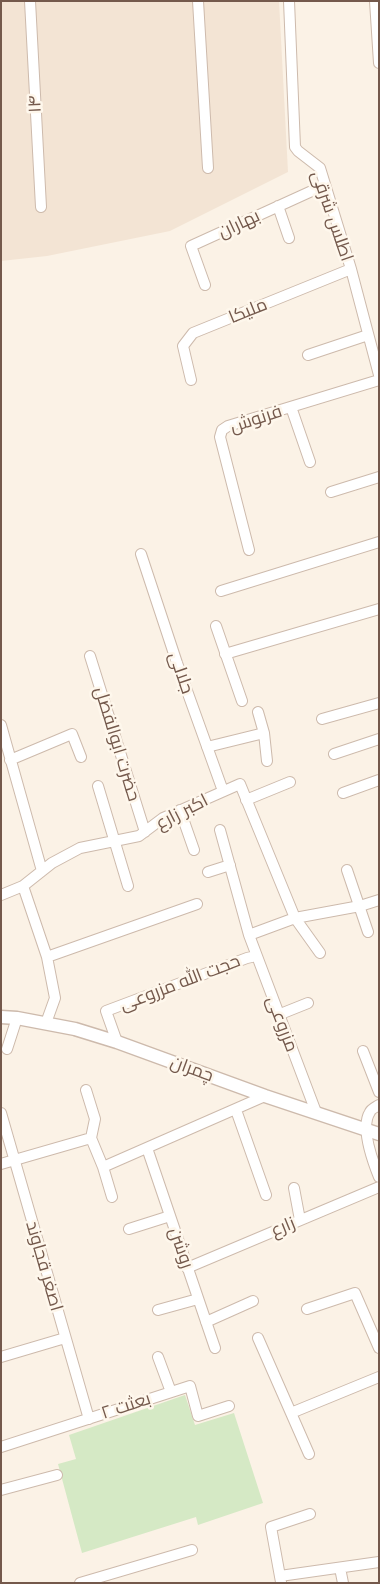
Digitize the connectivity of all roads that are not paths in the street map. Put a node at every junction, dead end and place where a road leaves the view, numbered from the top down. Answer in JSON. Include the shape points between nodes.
{"nodes":[{"id":1,"x":30,"y":1,"type":"edge"},
{"id":2,"x":198,"y":1,"type":"edge"},
{"id":3,"x":289,"y":1,"type":"edge"},
{"id":4,"x":376,"y":1,"type":"edge"},
{"id":5,"x":379,"y":63,"type":"edge"},
{"id":6,"x":208,"y":168,"type":"dead end"},
{"id":7,"x":325,"y":185,"type":"junction"},
{"id":8,"x":278,"y":206,"type":"junction"},
{"id":9,"x":41,"y":207,"type":"dead end"},
{"id":10,"x":288,"y":238,"type":"dead end"},
{"id":11,"x":351,"y":269,"type":"junction"},
{"id":12,"x":204,"y":285,"type":"dead end"},
{"id":13,"x":368,"y":335,"type":"junction"},
{"id":14,"x":308,"y":355,"type":"dead end"},
{"id":15,"x":379,"y":376,"type":"edge"},
{"id":16,"x":191,"y":380,"type":"dead end"},
{"id":17,"x":379,"y":380,"type":"edge"},
{"id":18,"x":291,"y":407,"type":"junction"},
{"id":19,"x":310,"y":462,"type":"dead end"},
{"id":20,"x":379,"y":477,"type":"edge"},
{"id":21,"x":331,"y":492,"type":"dead end"},
{"id":22,"x":379,"y":542,"type":"edge"},
{"id":23,"x":249,"y":550,"type":"dead end"},
{"id":24,"x":141,"y":554,"type":"dead end"},
{"id":25,"x":221,"y":591,"type":"dead end"},
{"id":26,"x":379,"y":609,"type":"edge"},
{"id":27,"x":216,"y":626,"type":"dead end"},
{"id":28,"x":226,"y":654,"type":"junction"},
{"id":29,"x":90,"y":656,"type":"dead end"},
{"id":30,"x":242,"y":701,"type":"dead end"},
{"id":31,"x":379,"y":703,"type":"edge"},
{"id":32,"x":258,"y":712,"type":"dead end"},
{"id":33,"x":322,"y":720,"type":"dead end"},
{"id":34,"x":2,"y":728,"type":"edge"},
{"id":35,"x":264,"y":732,"type":"junction"},
{"id":36,"x":379,"y":739,"type":"edge"},
{"id":37,"x":207,"y":747,"type":"junction"},
{"id":38,"x":334,"y":754,"type":"dead end"},
{"id":39,"x":81,"y":757,"type":"dead end"},
{"id":40,"x":10,"y":760,"type":"junction"},
{"id":41,"x":267,"y":761,"type":"dead end"},
{"id":42,"x":379,"y":780,"type":"edge"},
{"id":43,"x":290,"y":782,"type":"dead end"},
{"id":44,"x":98,"y":786,"type":"dead end"},
{"id":45,"x":224,"y":791,"type":"junction"},
{"id":46,"x":343,"y":792,"type":"dead end"},
{"id":47,"x":246,"y":800,"type":"junction"},
{"id":48,"x":180,"y":810,"type":"junction"},
{"id":49,"x":220,"y":830,"type":"dead end"},
{"id":50,"x":145,"y":832,"type":"junction"},
{"id":51,"x":115,"y":841,"type":"junction"},
{"id":52,"x":194,"y":850,"type":"dead end"},
{"id":53,"x":230,"y":865,"type":"junction"},
{"id":54,"x":347,"y":870,"type":"dead end"},
{"id":55,"x":42,"y":871,"type":"junction"},
{"id":56,"x":208,"y":872,"type":"dead end"},
{"id":57,"x":23,"y":886,"type":"junction"},
{"id":58,"x":128,"y":886,"type":"dead end"},
{"id":59,"x":1,"y":895,"type":"edge"},
{"id":60,"x":379,"y":900,"type":"edge"},
{"id":61,"x":197,"y":904,"type":"dead end"},
{"id":62,"x":360,"y":906,"type":"junction"},
{"id":63,"x":295,"y":918,"type":"junction"},
{"id":64,"x":368,"y":932,"type":"dead end"},
{"id":65,"x":249,"y":935,"type":"junction"},
{"id":66,"x":320,"y":953,"type":"dead end"},
{"id":67,"x":256,"y":956,"type":"junction"},
{"id":68,"x":48,"y":957,"type":"junction"},
{"id":69,"x":308,"y":1003,"type":"dead end"},
{"id":70,"x":278,"y":1015,"type":"junction"},
{"id":71,"x":1,"y":1017,"type":"edge"},
{"id":72,"x":17,"y":1018,"type":"junction"},
{"id":73,"x":46,"y":1023,"type":"junction"},
{"id":74,"x":117,"y":1042,"type":"junction"},
{"id":75,"x":7,"y":1049,"type":"dead end"},
{"id":76,"x":363,"y":1051,"type":"dead end"},
{"id":77,"x":86,"y":1090,"type":"dead end"},
{"id":78,"x":379,"y":1092,"type":"edge"},
{"id":79,"x":265,"y":1096,"type":"junction"},
{"id":80,"x":379,"y":1104,"type":"edge"},
{"id":81,"x":236,"y":1110,"type":"junction"},
{"id":82,"x":316,"y":1112,"type":"junction"},
{"id":83,"x":1,"y":1113,"type":"edge"},
{"id":84,"x":366,"y":1128,"type":"junction"},
{"id":85,"x":379,"y":1134,"type":"edge"},
{"id":86,"x":91,"y":1138,"type":"junction"},
{"id":87,"x":147,"y":1148,"type":"junction"},
{"id":88,"x":14,"y":1160,"type":"junction"},
{"id":89,"x":1,"y":1164,"type":"edge"},
{"id":90,"x":103,"y":1167,"type":"junction"},
{"id":91,"x":379,"y":1177,"type":"edge"},
{"id":92,"x":379,"y":1187,"type":"edge"},
{"id":93,"x":294,"y":1188,"type":"dead end"},
{"id":94,"x":266,"y":1195,"type":"dead end"},
{"id":95,"x":112,"y":1197,"type":"dead end"},
{"id":96,"x":170,"y":1216,"type":"junction"},
{"id":97,"x":300,"y":1220,"type":"junction"},
{"id":98,"x":129,"y":1229,"type":"dead end"},
{"id":99,"x":187,"y":1268,"type":"junction"},
{"id":100,"x":198,"y":1299,"type":"junction"},
{"id":101,"x":253,"y":1301,"type":"dead end"},
{"id":102,"x":307,"y":1309,"type":"dead end"},
{"id":103,"x":158,"y":1310,"type":"dead end"},
{"id":104,"x":206,"y":1322,"type":"junction"},
{"id":105,"x":65,"y":1338,"type":"junction"},
{"id":106,"x":258,"y":1338,"type":"dead end"},
{"id":107,"x":215,"y":1348,"type":"dead end"},
{"id":108,"x":379,"y":1348,"type":"edge"},
{"id":109,"x":1,"y":1357,"type":"edge"},
{"id":110,"x":158,"y":1357,"type":"dead end"},
{"id":111,"x":379,"y":1378,"type":"edge"},
{"id":112,"x":170,"y":1392,"type":"junction"},
{"id":113,"x":230,"y":1406,"type":"dead end"},
{"id":114,"x":291,"y":1413,"type":"junction"},
{"id":115,"x":89,"y":1418,"type":"junction"},
{"id":116,"x":1,"y":1447,"type":"edge"},
{"id":117,"x":309,"y":1454,"type":"dead end"},
{"id":118,"x":57,"y":1475,"type":"dead end"},
{"id":119,"x":1,"y":1490,"type":"edge"},
{"id":120,"x":310,"y":1514,"type":"dead end"},
{"id":121,"x":192,"y":1550,"type":"dead end"},
{"id":122,"x":379,"y":1562,"type":"edge"},
{"id":123,"x":340,"y":1568,"type":"junction"},
{"id":124,"x":280,"y":1579,"type":"edge"},
{"id":125,"x":80,"y":1583,"type":"edge"},
{"id":126,"x":343,"y":1583,"type":"edge"}],
"edges":[{"from":1,"to":9,"type":"street","name":"۱۴"},
{"from":2,"to":6,"type":"street"},
{"from":3,"to":7,"type":"street","name":"اطلس شرقی","via":[[295,147],[320,168]]},
{"from":4,"to":5,"type":"street"},
{"from":7,"to":8,"type":"street","name":"بهاران"},
{"from":7,"to":11,"type":"street","name":"اطلس شرقی"},
{"from":8,"to":10,"type":"street"},
{"from":8,"to":12,"type":"street","name":"بهاران","via":[[191,246]]},
{"from":11,"to":13,"type":"street","name":"اطلس شرقی"},
{"from":11,"to":16,"type":"street","name":"ملیکا","via":[[193,333],[182,346]]},
{"from":13,"to":14,"type":"street"},
{"from":13,"to":15,"type":"street","name":"اطلس شرقی"},
{"from":17,"to":18,"type":"street","name":"فرنوش"},
{"from":18,"to":19,"type":"street"},
{"from":18,"to":23,"type":"street","name":"فرنوش","via":[[222,430],[220,437]]},
{"from":20,"to":21,"type":"street"},
{"from":22,"to":25,"type":"street"},
{"from":24,"to":37,"type":"street","name":"جلالی"},
{"from":26,"to":28,"type":"street"},
{"from":27,"to":28,"type":"street"},
{"from":28,"to":30,"type":"street"},
{"from":29,"to":50,"type":"street","name":"حضرت ابوالفضل"},
{"from":31,"to":33,"type":"street"},
{"from":32,"to":35,"type":"street"},
{"from":34,"to":40,"type":"street"},
{"from":35,"to":37,"type":"street"},
{"from":35,"to":41,"type":"street"},
{"from":36,"to":38,"type":"street"},
{"from":37,"to":45,"type":"street","name":"جلالی"},
{"from":39,"to":40,"type":"street","via":[[72,734]]},
{"from":40,"to":55,"type":"street"},
{"from":42,"to":46,"type":"street"},
{"from":43,"to":47,"type":"street"},
{"from":44,"to":51,"type":"street"},
{"from":45,"to":47,"type":"street","name":"اکبر زارع","via":[[240,784]]},
{"from":45,"to":48,"type":"street","name":"اکبر زارع"},
{"from":47,"to":63,"type":"street"},
{"from":48,"to":50,"type":"street","name":"اکبر زارع","via":[[162,818]]},
{"from":48,"to":52,"type":"street"},
{"from":49,"to":53,"type":"street","name":"مزروعی"},
{"from":50,"to":51,"type":"street","name":"اکبر زارع"},
{"from":51,"to":55,"type":"street","name":"اکبر زارع","via":[[80,848]]},
{"from":51,"to":58,"type":"street"},
{"from":53,"to":56,"type":"street"},
{"from":53,"to":65,"type":"street","name":"مزروعی"},
{"from":54,"to":62,"type":"street"},
{"from":55,"to":57,"type":"street","name":"اکبر زارع"},
{"from":57,"to":59,"type":"street","name":"اکبر زارع"},
{"from":57,"to":68,"type":"street"},
{"from":60,"to":62,"type":"street"},
{"from":61,"to":68,"type":"street"},
{"from":62,"to":63,"type":"street"},
{"from":62,"to":64,"type":"street"},
{"from":63,"to":65,"type":"street"},
{"from":63,"to":66,"type":"street"},
{"from":65,"to":67,"type":"street","name":"مزروعی"},
{"from":67,"to":70,"type":"street","name":"مزروعی"},
{"from":67,"to":74,"type":"street","name":"حجت الله مزروعی","via":[[106,1011]]},
{"from":68,"to":73,"type":"street","via":[[55,998]]},
{"from":69,"to":70,"type":"street"},
{"from":70,"to":82,"type":"street","name":"مزروعی"},
{"from":71,"to":72,"type":"street","name":"چمران"},
{"from":72,"to":73,"type":"street","name":"چمران"},
{"from":72,"to":75,"type":"street"},
{"from":73,"to":74,"type":"street","name":"چمران"},
{"from":74,"to":79,"type":"street","name":"چمران"},
{"from":76,"to":78,"type":"street"},
{"from":77,"to":86,"type":"street","via":[[94,1119]]},
{"from":79,"to":81,"type":"street"},
{"from":79,"to":82,"type":"street","name":"چمران"},
{"from":80,"to":84,"type":"street","via":[[369,1112]]},
{"from":81,"to":87,"type":"street"},
{"from":81,"to":94,"type":"street"},
{"from":82,"to":84,"type":"street","name":"چمران"},
{"from":83,"to":88,"type":"street","name":"اصغر قجاوند"},
{"from":84,"to":85,"type":"street","name":"چمران"},
{"from":84,"to":91,"type":"street"},
{"from":86,"to":88,"type":"street"},
{"from":86,"to":90,"type":"street"},
{"from":87,"to":90,"type":"street"},
{"from":87,"to":96,"type":"street","name":"روشن"},
{"from":88,"to":89,"type":"street"},
{"from":88,"to":105,"type":"street","name":"اصغر قجاوند"},
{"from":90,"to":95,"type":"street"},
{"from":92,"to":97,"type":"street","name":"زارع"},
{"from":93,"to":97,"type":"street"},
{"from":96,"to":98,"type":"street"},
{"from":96,"to":99,"type":"street","name":"روشن"},
{"from":97,"to":99,"type":"street","name":"زارع"},
{"from":99,"to":100,"type":"street","name":"روشن"},
{"from":100,"to":103,"type":"street"},
{"from":100,"to":104,"type":"street","name":"روشن"},
{"from":101,"to":104,"type":"street"},
{"from":102,"to":108,"type":"street","via":[[355,1293]]},
{"from":104,"to":107,"type":"street","name":"روشن"},
{"from":105,"to":109,"type":"street"},
{"from":105,"to":115,"type":"street","name":"اصغر قجاوند"},
{"from":106,"to":114,"type":"street"},
{"from":110,"to":112,"type":"street"},
{"from":111,"to":114,"type":"street"},
{"from":112,"to":113,"type":"street","name":"بعثت ۲","via":[[190,1386],[198,1416]]},
{"from":112,"to":115,"type":"street","name":"بعثت ۲"},
{"from":114,"to":117,"type":"street"},
{"from":115,"to":116,"type":"street","name":"بعثت ۲"},
{"from":118,"to":119,"type":"street"},
{"from":120,"to":124,"type":"street","via":[[271,1527]]},
{"from":121,"to":125,"type":"street"},
{"from":122,"to":123,"type":"street"},
{"from":123,"to":124,"type":"street"},
{"from":123,"to":126,"type":"street"}]}
